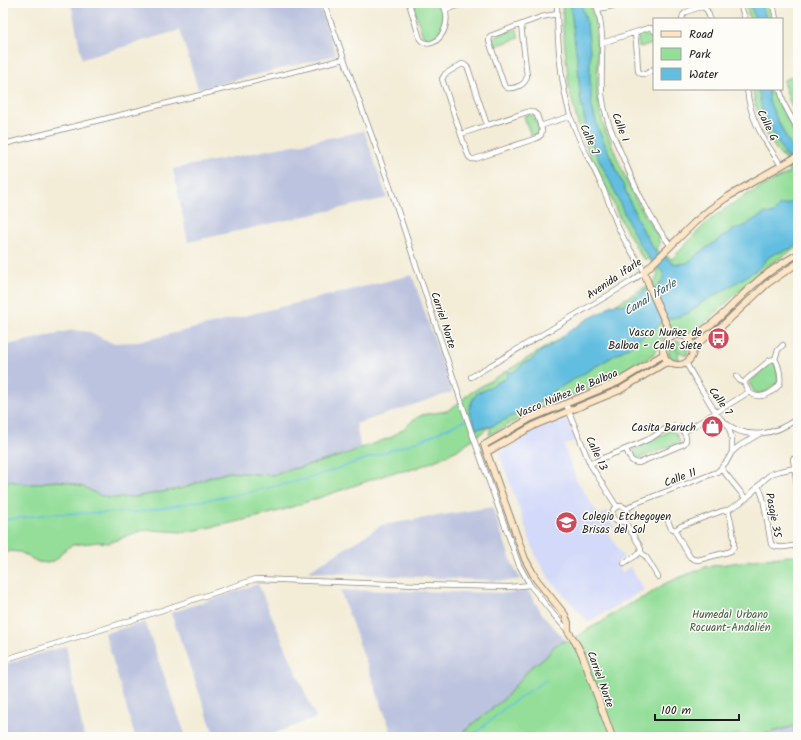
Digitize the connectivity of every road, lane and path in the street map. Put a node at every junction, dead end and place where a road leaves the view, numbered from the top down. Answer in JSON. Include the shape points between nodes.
{"nodes":[{"id":1,"x":324,"y":3,"type":"edge"},
{"id":2,"x":409,"y":3,"type":"edge"},
{"id":3,"x":442,"y":3,"type":"edge"},
{"id":4,"x":466,"y":3,"type":"edge"},
{"id":5,"x":557,"y":3,"type":"edge"},
{"id":6,"x":596,"y":3,"type":"edge"},
{"id":7,"x":628,"y":3,"type":"edge"},
{"id":8,"x":740,"y":3,"type":"edge"},
{"id":9,"x":773,"y":3,"type":"edge"},
{"id":10,"x":598,"y":9,"type":"junction"},
{"id":11,"x":446,"y":10,"type":"junction"},
{"id":12,"x":557,"y":14,"type":"junction"},
{"id":13,"x":682,"y":18,"type":"edge"},
{"id":14,"x":710,"y":18,"type":"edge"},
{"id":15,"x":744,"y":18,"type":"edge"},
{"id":16,"x":776,"y":18,"type":"edge"},
{"id":17,"x":521,"y":24,"type":"junction"},
{"id":18,"x":653,"y":30,"type":"edge"},
{"id":19,"x":635,"y":33,"type":"junction"},
{"id":20,"x":602,"y":43,"type":"junction"},
{"id":21,"x":344,"y":58,"type":"junction"},
{"id":22,"x":653,"y":70,"type":"edge"},
{"id":23,"x":747,"y":90,"type":"edge"},
{"id":24,"x":780,"y":90,"type":"edge"},
{"id":25,"x":571,"y":116,"type":"junction"},
{"id":26,"x":487,"y":125,"type":"junction"},
{"id":27,"x":540,"y":126,"type":"junction"},
{"id":28,"x":798,"y":130,"type":"edge"},
{"id":29,"x":461,"y":134,"type":"junction"},
{"id":30,"x":4,"y":144,"type":"edge"},
{"id":31,"x":798,"y":156,"type":"edge"},
{"id":32,"x":783,"y":164,"type":"junction"},
{"id":33,"x":671,"y":246,"type":"junction"},
{"id":34,"x":798,"y":254,"type":"edge"},
{"id":35,"x":798,"y":263,"type":"edge"},
{"id":36,"x":644,"y":272,"type":"junction"},
{"id":37,"x":672,"y":337,"type":"junction"},
{"id":38,"x":688,"y":339,"type":"junction"},
{"id":39,"x":783,"y":345,"type":"dead end"},
{"id":40,"x":692,"y":346,"type":"junction"},
{"id":41,"x":664,"y":354,"type":"junction"},
{"id":42,"x":775,"y":359,"type":"junction"},
{"id":43,"x":669,"y":362,"type":"junction"},
{"id":44,"x":686,"y":363,"type":"junction"},
{"id":45,"x":736,"y":376,"type":"dead end"},
{"id":46,"x":471,"y":377,"type":"dead end"},
{"id":47,"x":744,"y":383,"type":"junction"},
{"id":48,"x":749,"y":392,"type":"junction"},
{"id":49,"x":566,"y":404,"type":"junction"},
{"id":50,"x":568,"y":411,"type":"junction"},
{"id":51,"x":716,"y":412,"type":"junction"},
{"id":52,"x":798,"y":418,"type":"edge"},
{"id":53,"x":728,"y":425,"type":"junction"},
{"id":54,"x":684,"y":432,"type":"junction"},
{"id":55,"x":758,"y":434,"type":"junction"},
{"id":56,"x":484,"y":445,"type":"junction"},
{"id":57,"x":626,"y":449,"type":"junction"},
{"id":58,"x":478,"y":450,"type":"junction"},
{"id":59,"x":488,"y":452,"type":"junction"},
{"id":60,"x":732,"y":452,"type":"junction"},
{"id":61,"x":793,"y":459,"type":"dead end"},
{"id":62,"x":590,"y":464,"type":"junction"},
{"id":63,"x":721,"y":468,"type":"junction"},
{"id":64,"x":795,"y":468,"type":"junction"},
{"id":65,"x":758,"y":486,"type":"junction"},
{"id":66,"x":798,"y":491,"type":"edge"},
{"id":67,"x":746,"y":499,"type":"junction"},
{"id":68,"x":617,"y":507,"type":"junction"},
{"id":69,"x":627,"y":509,"type":"junction"},
{"id":70,"x":728,"y":510,"type":"junction"},
{"id":71,"x":668,"y":521,"type":"dead end"},
{"id":72,"x":625,"y":522,"type":"junction"},
{"id":73,"x":676,"y":530,"type":"junction"},
{"id":74,"x":798,"y":546,"type":"edge"},
{"id":75,"x":640,"y":551,"type":"junction"},
{"id":76,"x":624,"y":563,"type":"dead end"},
{"id":77,"x":658,"y":577,"type":"dead end"},
{"id":78,"x":530,"y":585,"type":"junction"},
{"id":79,"x":568,"y":631,"type":"junction"},
{"id":80,"x":3,"y":660,"type":"edge"},
{"id":81,"x":612,"y":737,"type":"edge"}],
"edges":[{"from":1,"to":21,"type":"street","name":"Carriel Norte"},
{"from":2,"to":11,"type":"street","via":[[420,39],[425,43],[435,41],[443,32]]},
{"from":3,"to":11,"type":"street"},
{"from":4,"to":11,"type":"street"},
{"from":5,"to":12,"type":"street","name":"Calle J"},
{"from":6,"to":10,"type":"street","name":"Calle I"},
{"from":7,"to":10,"type":"street"},
{"from":8,"to":15,"type":"street"},
{"from":9,"to":16,"type":"street"},
{"from":10,"to":20,"type":"street","name":"Calle I"},
{"from":12,"to":17,"type":"street"},
{"from":12,"to":25,"type":"street","name":"Calle J","via":[[564,88]]},
{"from":13,"to":14,"type":"street","via":[[685,14],[702,7],[707,10]]},
{"from":17,"to":17,"type":"street","via":[[489,37],[507,88],[522,85],[527,80]]},
{"from":18,"to":19,"type":"street","via":[[650,28]]},
{"from":19,"to":20,"type":"street"},
{"from":19,"to":22,"type":"street","via":[[638,71],[644,74]]},
{"from":20,"to":33,"type":"street","name":"Calle I","via":[[602,92],[609,125],[645,207]]},
{"from":21,"to":30,"type":"street"},
{"from":21,"to":58,"type":"street","name":"Carriel Norte"},
{"from":23,"to":32,"type":"street","name":"Calle G","via":[[754,119],[765,142]]},
{"from":24,"to":28,"type":"street","via":[[784,104]]},
{"from":25,"to":27,"type":"street"},
{"from":25,"to":36,"type":"street","name":"Calle J","via":[[619,229]]},
{"from":26,"to":27,"type":"street","via":[[530,111],[535,113]]},
{"from":26,"to":29,"type":"street"},
{"from":26,"to":29,"type":"street","via":[[468,68],[462,64],[442,79]]},
{"from":27,"to":29,"type":"street","via":[[542,132],[539,137],[474,159],[468,156]]},
{"from":31,"to":32,"type":"street","name":"Avenida Ifarle"},
{"from":32,"to":33,"type":"street","name":"Avenida Ifarle","via":[[717,204]]},
{"from":33,"to":36,"type":"street","name":"Avenida Ifarle"},
{"from":34,"to":38,"type":"street","via":[[763,276],[719,318]]},
{"from":35,"to":40,"type":"street","via":[[768,283],[723,325]]},
{"from":36,"to":37,"type":"street"},
{"from":36,"to":46,"type":"street","name":"Avenida Ifarle"},
{"from":37,"to":38,"type":"street","via":[[681,336]]},
{"from":37,"to":41,"type":"street","via":[[665,344]]},
{"from":38,"to":40,"type":"street"},
{"from":39,"to":42,"type":"street"},
{"from":40,"to":44,"type":"street","via":[[692,356]]},
{"from":41,"to":43,"type":"street"},
{"from":41,"to":49,"type":"street","name":"Vasco Núñez de Balboa","via":[[618,382]]},
{"from":42,"to":47,"type":"street","via":[[770,360]]},
{"from":42,"to":48,"type":"street","via":[[778,363],[779,385],[764,396],[756,396]]},
{"from":43,"to":44,"type":"street","via":[[677,365]]},
{"from":43,"to":50,"type":"street","name":"Vasco Núñez de Balboa","via":[[620,390]]},
{"from":44,"to":51,"type":"street","name":"Calle 7"},
{"from":45,"to":47,"type":"street"},
{"from":47,"to":48,"type":"street"},
{"from":48,"to":51,"type":"street"},
{"from":49,"to":50,"type":"street","name":"Calle 13"},
{"from":49,"to":56,"type":"street","name":"Vasco Núñez de Balboa","via":[[531,418]]},
{"from":50,"to":59,"type":"street","name":"Vasco Núñez de Balboa","via":[[529,428]]},
{"from":50,"to":62,"type":"street","name":"Calle 13"},
{"from":51,"to":53,"type":"street","name":"Calle 7"},
{"from":51,"to":54,"type":"street"},
{"from":52,"to":55,"type":"street","name":"Calle 7","via":[[779,430]]},
{"from":53,"to":55,"type":"street","name":"Calle 7","via":[[743,432]]},
{"from":53,"to":60,"type":"street"},
{"from":54,"to":57,"type":"street","via":[[679,427],[672,426]]},
{"from":54,"to":57,"type":"street","via":[[687,439],[684,444],[638,463],[632,461]]},
{"from":55,"to":60,"type":"street","name":"Calle 11"},
{"from":56,"to":58,"type":"street","name":"Vasco Núñez de Balboa"},
{"from":56,"to":59,"type":"street","name":"Carriel Norte"},
{"from":57,"to":62,"type":"street"},
{"from":58,"to":78,"type":"street","name":"Carriel Norte","via":[[519,565]]},
{"from":59,"to":79,"type":"street","name":"Carriel Norte","via":[[525,559],[536,579],[565,615]]},
{"from":60,"to":63,"type":"street","name":"Calle 11"},
{"from":61,"to":64,"type":"street"},
{"from":62,"to":68,"type":"street","name":"Calle 13"},
{"from":63,"to":67,"type":"street"},
{"from":63,"to":69,"type":"street","name":"Calle 11"},
{"from":64,"to":65,"type":"street","via":[[771,474]]},
{"from":64,"to":66,"type":"street"},
{"from":65,"to":67,"type":"street"},
{"from":65,"to":74,"type":"street","name":"Pasaje 35","via":[[771,544],[777,548]]},
{"from":67,"to":70,"type":"street"},
{"from":68,"to":69,"type":"street"},
{"from":68,"to":72,"type":"street","via":[[612,512],[614,520],[618,523]]},
{"from":69,"to":72,"type":"street","via":[[629,516]]},
{"from":70,"to":73,"type":"street"},
{"from":70,"to":73,"type":"street","via":[[734,545],[730,552],[693,560]]},
{"from":71,"to":73,"type":"street","via":[[671,528]]},
{"from":72,"to":75,"type":"street","via":[[640,546]]},
{"from":75,"to":76,"type":"street"},
{"from":75,"to":77,"type":"street"},
{"from":78,"to":79,"type":"street","name":"Carriel Norte"},
{"from":78,"to":80,"type":"street","via":[[417,585],[256,579]]},
{"from":79,"to":81,"type":"street","name":"Carriel Norte","via":[[582,654]]}]}
